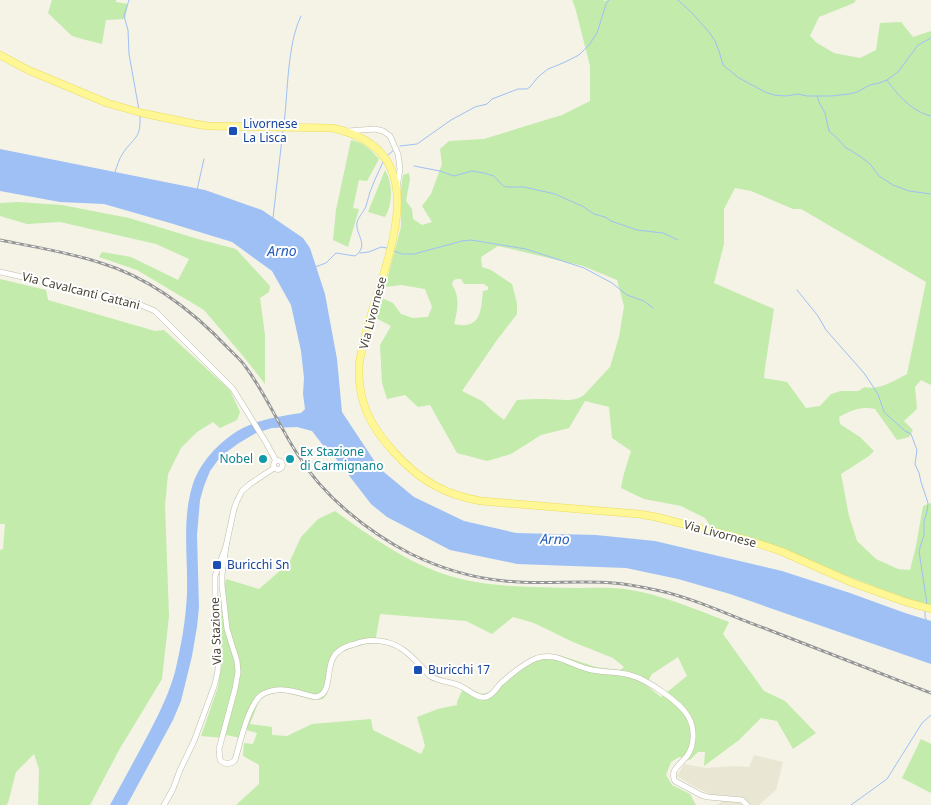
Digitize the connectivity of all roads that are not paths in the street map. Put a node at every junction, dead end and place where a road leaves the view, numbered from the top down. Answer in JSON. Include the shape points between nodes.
{"nodes":[{"id":1,"x":1,"y":56,"type":"edge"},
{"id":2,"x":348,"y":131,"type":"junction"},
{"id":3,"x":397,"y":189,"type":"junction"},
{"id":4,"x":0,"y":272,"type":"edge"},
{"id":5,"x":258,"y":428,"type":"joint"},
{"id":6,"x":226,"y":546,"type":"junction"},
{"id":7,"x":931,"y":609,"type":"edge"},
{"id":8,"x":164,"y":805,"type":"edge"},
{"id":9,"x":747,"y":805,"type":"edge"}],
"edges":[{"from":1,"to":2,"type":"main road","name":"Via Livornese","via":[[125,109],[223,127]]},
{"from":2,"to":3,"type":"main road","name":"Via Livornese","via":[[382,154],[390,165]]},
{"from":2,"to":3,"type":"street","via":[[375,129],[390,136],[400,169]]},
{"from":3,"to":7,"type":"main road","name":"Via Livornese","via":[[394,232],[359,366],[363,402],[370,421],[381,438],[411,469],[430,483],[464,498],[639,514],[746,540],[783,552],[853,583]]},
{"from":4,"to":5,"type":"street","name":"Via Cavalcanti Cattani","via":[[128,301],[155,311],[233,389]]},
{"from":5,"to":6,"type":"street","name":"Via Stazione","via":[[276,461],[274,468],[242,491],[234,509]]},
{"from":6,"to":8,"type":"street","name":"Via Stazione","via":[[215,576],[219,649],[215,684],[194,741]]},
{"from":6,"to":9,"type":"street","via":[[222,585],[227,629],[238,672],[219,749],[223,763],[235,760],[252,707],[259,697],[280,690],[320,696],[327,686],[329,668],[336,653],[347,646],[373,640],[403,650],[434,679],[462,686],[483,697],[493,693],[531,660],[540,657],[557,657],[587,669],[640,678],[675,701],[689,717],[692,746],[676,767],[675,781],[701,795],[742,800]]}]}
